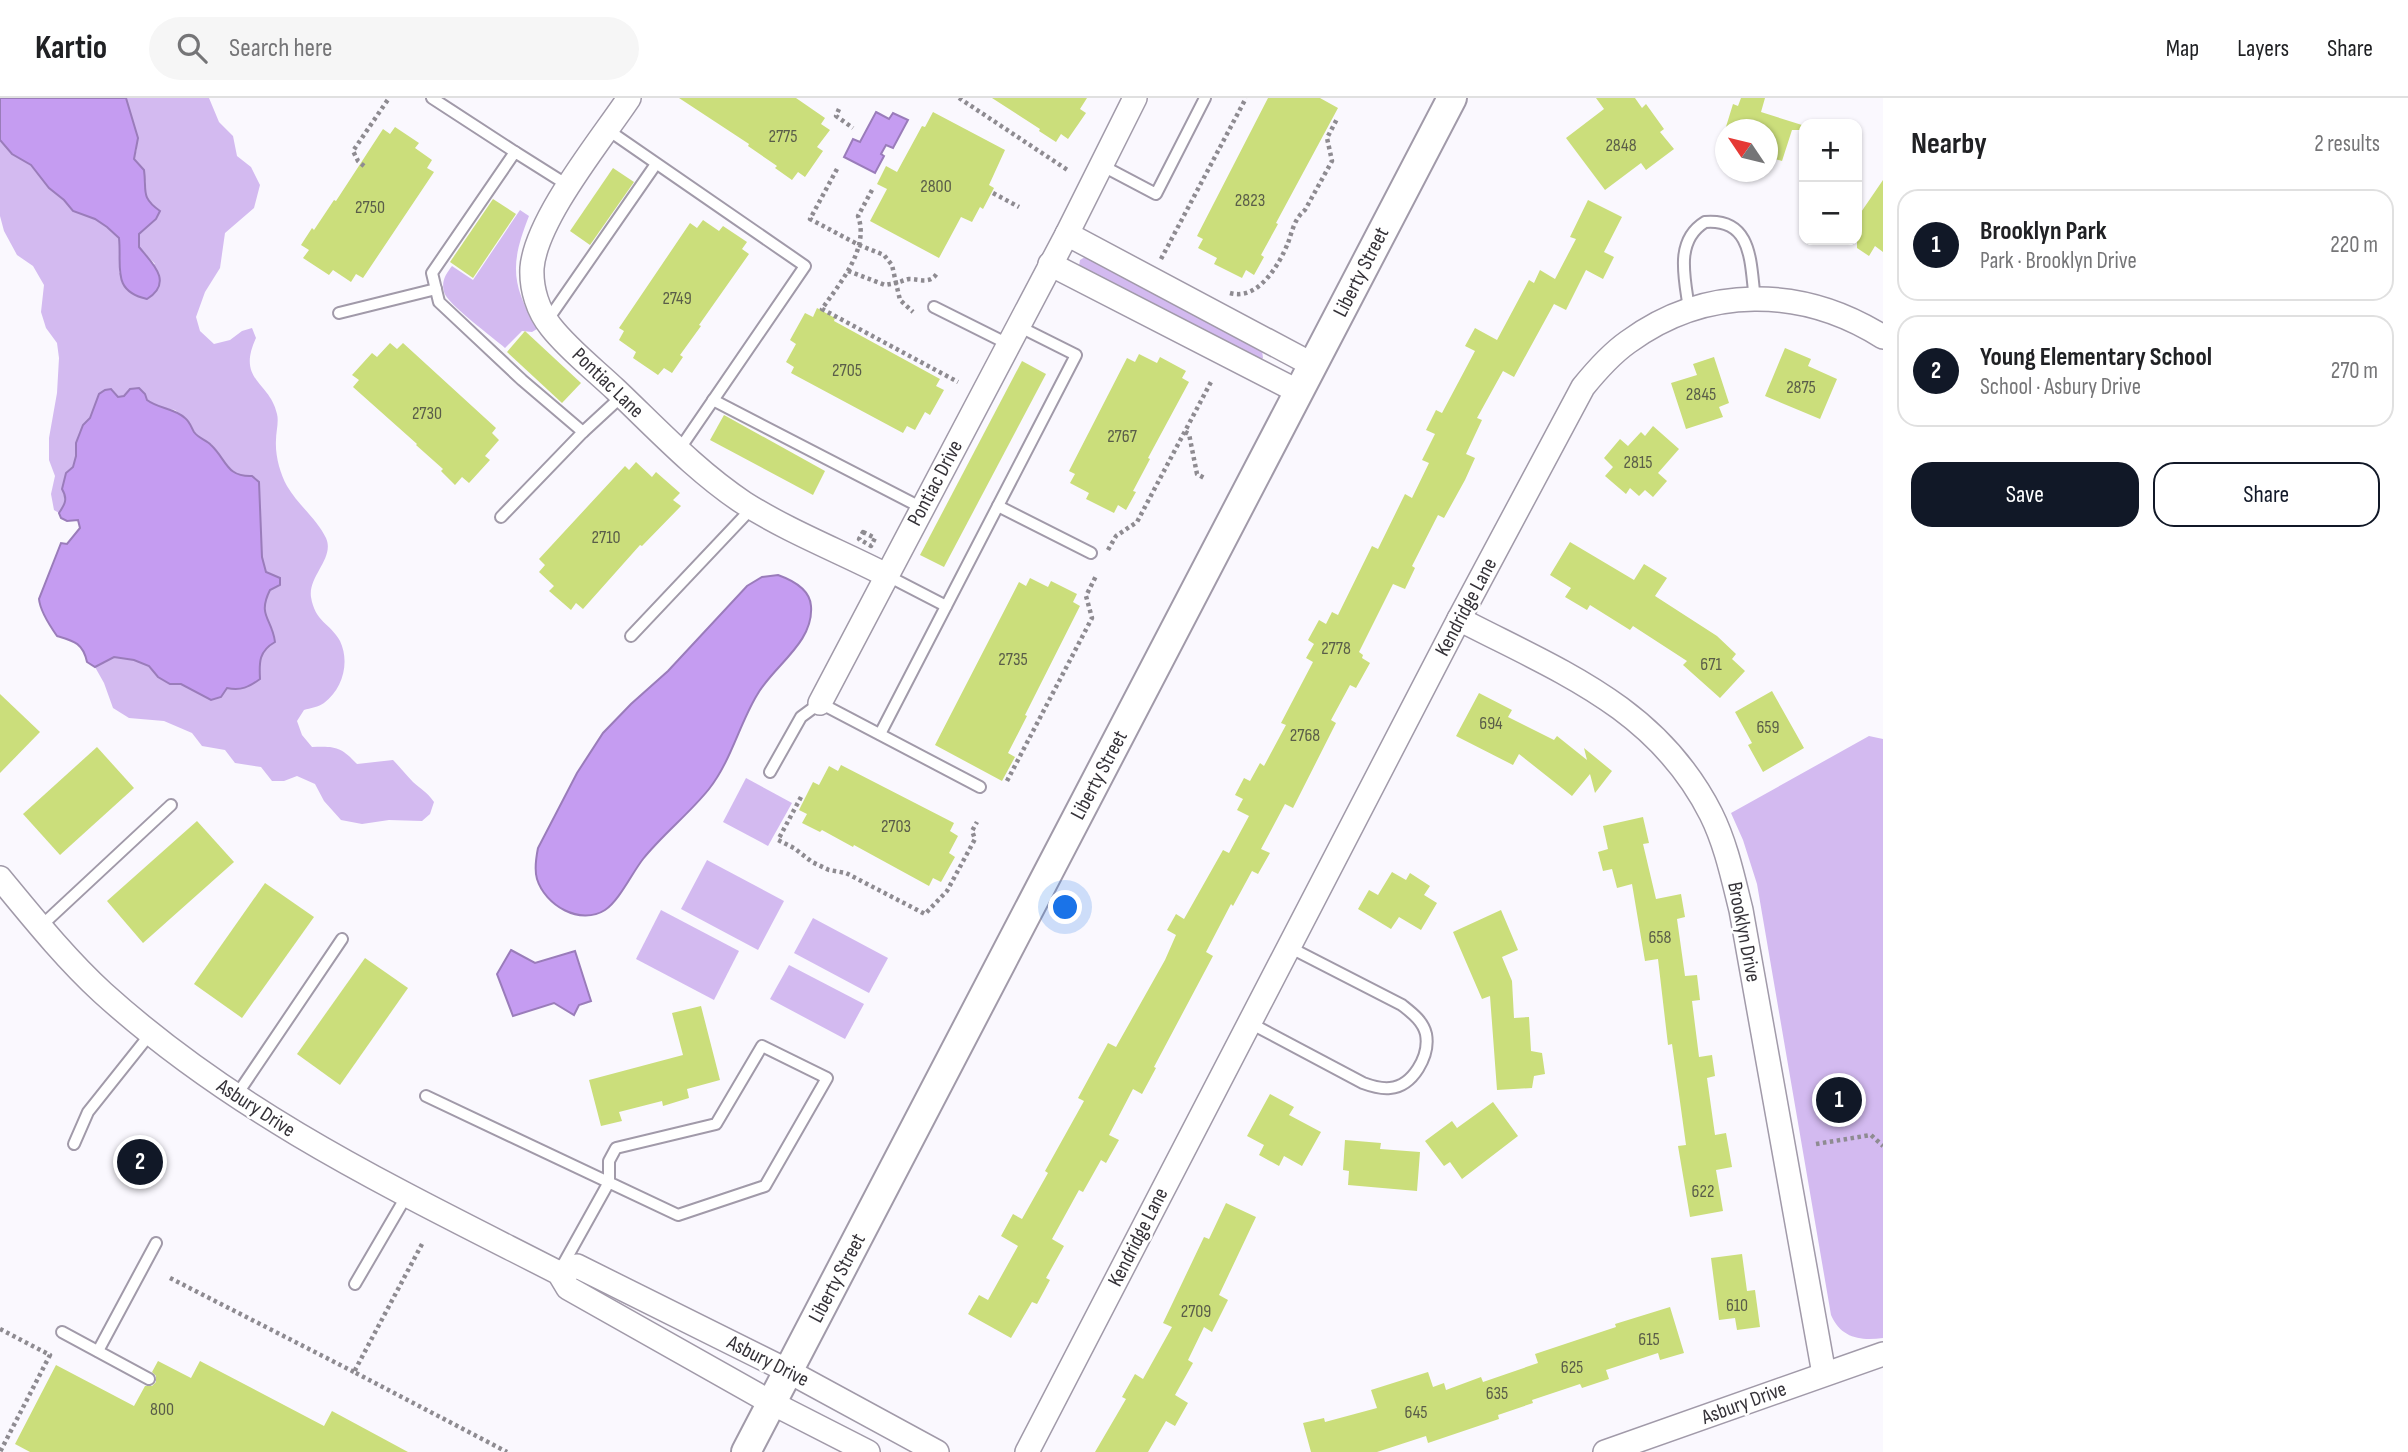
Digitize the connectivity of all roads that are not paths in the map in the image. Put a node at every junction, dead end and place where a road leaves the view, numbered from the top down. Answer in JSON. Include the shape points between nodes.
{"nodes":[{"id":1,"x":432,"y":98,"type":"edge"},
{"id":2,"x":629,"y":98,"type":"edge"},
{"id":3,"x":1135,"y":98,"type":"edge"},
{"id":4,"x":1205,"y":98,"type":"edge"},
{"id":5,"x":1452,"y":98,"type":"edge"},
{"id":6,"x":608,"y":130,"type":"junction"},
{"id":7,"x":515,"y":152,"type":"junction"},
{"id":8,"x":656,"y":164,"type":"junction"},
{"id":9,"x":1101,"y":165,"type":"junction"},
{"id":10,"x":569,"y":186,"type":"junction"},
{"id":11,"x":1067,"y":234,"type":"junction"},
{"id":12,"x":1050,"y":264,"type":"junction"},
{"id":13,"x":436,"y":289,"type":"junction"},
{"id":14,"x":1755,"y":299,"type":"junction"},
{"id":15,"x":934,"y":307,"type":"dead end"},
{"id":16,"x":1689,"y":309,"type":"junction"},
{"id":17,"x":339,"y":313,"type":"dead end"},
{"id":18,"x":547,"y":321,"type":"junction"},
{"id":19,"x":1013,"y":335,"type":"junction"},
{"id":20,"x":1883,"y":337,"type":"edge"},
{"id":21,"x":1313,"y":365,"type":"junction"},
{"id":22,"x":1300,"y":392,"type":"junction"},
{"id":23,"x":622,"y":396,"type":"junction"},
{"id":24,"x":713,"y":400,"type":"junction"},
{"id":25,"x":583,"y":432,"type":"junction"},
{"id":26,"x":679,"y":450,"type":"junction"},
{"id":27,"x":998,"y":506,"type":"junction"},
{"id":28,"x":752,"y":508,"type":"junction"},
{"id":29,"x":922,"y":508,"type":"junction"},
{"id":30,"x":501,"y":517,"type":"dead end"},
{"id":31,"x":1091,"y":554,"type":"dead end"},
{"id":32,"x":886,"y":575,"type":"junction"},
{"id":33,"x":946,"y":606,"type":"junction"},
{"id":34,"x":1459,"y":619,"type":"junction"},
{"id":35,"x":631,"y":636,"type":"dead end"},
{"id":36,"x":820,"y":703,"type":"junction"},
{"id":37,"x":880,"y":734,"type":"junction"},
{"id":38,"x":770,"y":772,"type":"dead end"},
{"id":39,"x":980,"y":787,"type":"dead end"},
{"id":40,"x":172,"y":805,"type":"dead end"},
{"id":41,"x":1,"y":881,"type":"edge"},
{"id":42,"x":40,"y":928,"type":"junction"},
{"id":43,"x":342,"y":939,"type":"dead end"},
{"id":44,"x":1289,"y":947,"type":"junction"},
{"id":45,"x":1250,"y":1023,"type":"junction"},
{"id":46,"x":150,"y":1033,"type":"junction"},
{"id":47,"x":426,"y":1096,"type":"dead end"},
{"id":48,"x":236,"y":1097,"type":"junction"},
{"id":49,"x":74,"y":1144,"type":"dead end"},
{"id":50,"x":609,"y":1182,"type":"junction"},
{"id":51,"x":407,"y":1195,"type":"junction"},
{"id":52,"x":156,"y":1243,"type":"dead end"},
{"id":53,"x":559,"y":1273,"type":"junction"},
{"id":54,"x":355,"y":1284,"type":"dead end"},
{"id":55,"x":62,"y":1332,"type":"dead end"},
{"id":56,"x":98,"y":1351,"type":"junction"},
{"id":57,"x":1883,"y":1354,"type":"edge"},
{"id":58,"x":788,"y":1371,"type":"junction"},
{"id":59,"x":1824,"y":1374,"type":"junction"},
{"id":60,"x":149,"y":1379,"type":"dead end"},
{"id":61,"x":772,"y":1403,"type":"junction"},
{"id":62,"x":1651,"y":1445,"type":"edge"},
{"id":63,"x":746,"y":1452,"type":"edge"},
{"id":64,"x":868,"y":1452,"type":"edge"},
{"id":65,"x":937,"y":1452,"type":"edge"},
{"id":66,"x":1027,"y":1452,"type":"edge"},
{"id":67,"x":1605,"y":1452,"type":"edge"}],
"edges":[{"from":1,"to":7,"type":"lane"},
{"from":2,"to":6,"type":"street","name":"Pontiac Lane"},
{"from":3,"to":9,"type":"street","name":"Pontiac Drive"},
{"from":4,"to":9,"type":"lane","via":[[1156,194]]},
{"from":5,"to":21,"type":"street","name":"Liberty Street"},
{"from":6,"to":8,"type":"lane"},
{"from":6,"to":10,"type":"street","name":"Pontiac Lane"},
{"from":7,"to":10,"type":"lane"},
{"from":7,"to":13,"type":"lane","via":[[432,272]]},
{"from":8,"to":18,"type":"lane"},
{"from":8,"to":24,"type":"lane","via":[[805,266]]},
{"from":9,"to":11,"type":"street","name":"Pontiac Drive"},
{"from":10,"to":18,"type":"street","name":"Pontiac Lane","via":[[546,223],[534,254],[533,284]]},
{"from":11,"to":12,"type":"street","name":"Pontiac Drive"},
{"from":11,"to":21,"type":"street"},
{"from":12,"to":19,"type":"street","name":"Pontiac Drive"},
{"from":12,"to":22,"type":"street"},
{"from":13,"to":17,"type":"lane"},
{"from":13,"to":25,"type":"lane","via":[[439,302]]},
{"from":14,"to":16,"type":"street","name":"Kendridge Lane"},
{"from":14,"to":16,"type":"lane","via":[[1747,243],[1733,228],[1705,222],[1691,234],[1684,255]]},
{"from":14,"to":20,"type":"street","name":"Kendridge Lane","via":[[1808,304]]},
{"from":15,"to":19,"type":"lane"},
{"from":16,"to":34,"type":"street","name":"Kendridge Lane","via":[[1627,342],[1583,387]]},
{"from":18,"to":23,"type":"street","name":"Pontiac Lane"},
{"from":19,"to":27,"type":"lane","via":[[1076,355]]},
{"from":19,"to":29,"type":"street","name":"Pontiac Drive"},
{"from":21,"to":22,"type":"street","name":"Liberty Street"},
{"from":22,"to":58,"type":"street","name":"Liberty Street"},
{"from":23,"to":25,"type":"lane"},
{"from":23,"to":26,"type":"street","name":"Pontiac Lane"},
{"from":24,"to":26,"type":"lane"},
{"from":24,"to":29,"type":"lane"},
{"from":25,"to":30,"type":"lane"},
{"from":26,"to":28,"type":"street","name":"Pontiac Lane"},
{"from":27,"to":31,"type":"lane"},
{"from":27,"to":33,"type":"lane"},
{"from":28,"to":32,"type":"street","name":"Pontiac Lane"},
{"from":28,"to":35,"type":"lane"},
{"from":29,"to":32,"type":"street","name":"Pontiac Drive"},
{"from":32,"to":33,"type":"lane"},
{"from":32,"to":36,"type":"street","name":"Pontiac Drive"},
{"from":33,"to":37,"type":"lane"},
{"from":34,"to":44,"type":"street","name":"Kendridge Lane"},
{"from":34,"to":59,"type":"street","name":"Brooklyn Drive","via":[[1592,688],[1636,719],[1680,765],[1712,816],[1741,910]]},
{"from":36,"to":37,"type":"lane"},
{"from":36,"to":38,"type":"lane","via":[[801,717]]},
{"from":37,"to":39,"type":"lane"},
{"from":40,"to":42,"type":"lane"},
{"from":41,"to":42,"type":"street","name":"Asbury Drive"},
{"from":42,"to":46,"type":"street","name":"Asbury Drive"},
{"from":43,"to":48,"type":"lane"},
{"from":44,"to":45,"type":"street","name":"Kendridge Lane"},
{"from":44,"to":45,"type":"lane","via":[[1417,1017],[1426,1033],[1420,1066],[1401,1084],[1376,1087]]},
{"from":45,"to":66,"type":"street","name":"Kendridge Lane"},
{"from":46,"to":48,"type":"street","name":"Asbury Drive"},
{"from":46,"to":49,"type":"lane","via":[[88,1112]]},
{"from":47,"to":50,"type":"lane"},
{"from":48,"to":51,"type":"street","name":"Asbury Drive"},
{"from":50,"to":50,"type":"lane","via":[[678,1215],[765,1186],[827,1078],[762,1046],[716,1124],[617,1148],[609,1161]]},
{"from":50,"to":53,"type":"lane"},
{"from":51,"to":53,"type":"street","name":"Asbury Drive"},
{"from":51,"to":54,"type":"lane"},
{"from":52,"to":56,"type":"lane"},
{"from":53,"to":58,"type":"street","name":"Asbury Drive","via":[[577,1266]]},
{"from":53,"to":61,"type":"street","name":"Asbury Drive","via":[[568,1288]]},
{"from":55,"to":56,"type":"lane"},
{"from":56,"to":60,"type":"lane"},
{"from":57,"to":59,"type":"street","name":"Asbury Drive"},
{"from":58,"to":61,"type":"street","name":"Liberty Street"},
{"from":58,"to":65,"type":"street","name":"Asbury Drive"},
{"from":59,"to":62,"type":"street","name":"Asbury Drive"},
{"from":61,"to":63,"type":"street","name":"Liberty Street"},
{"from":61,"to":64,"type":"street","name":"Asbury Drive"},
{"from":62,"to":67,"type":"street","name":"Asbury Drive"}]}
